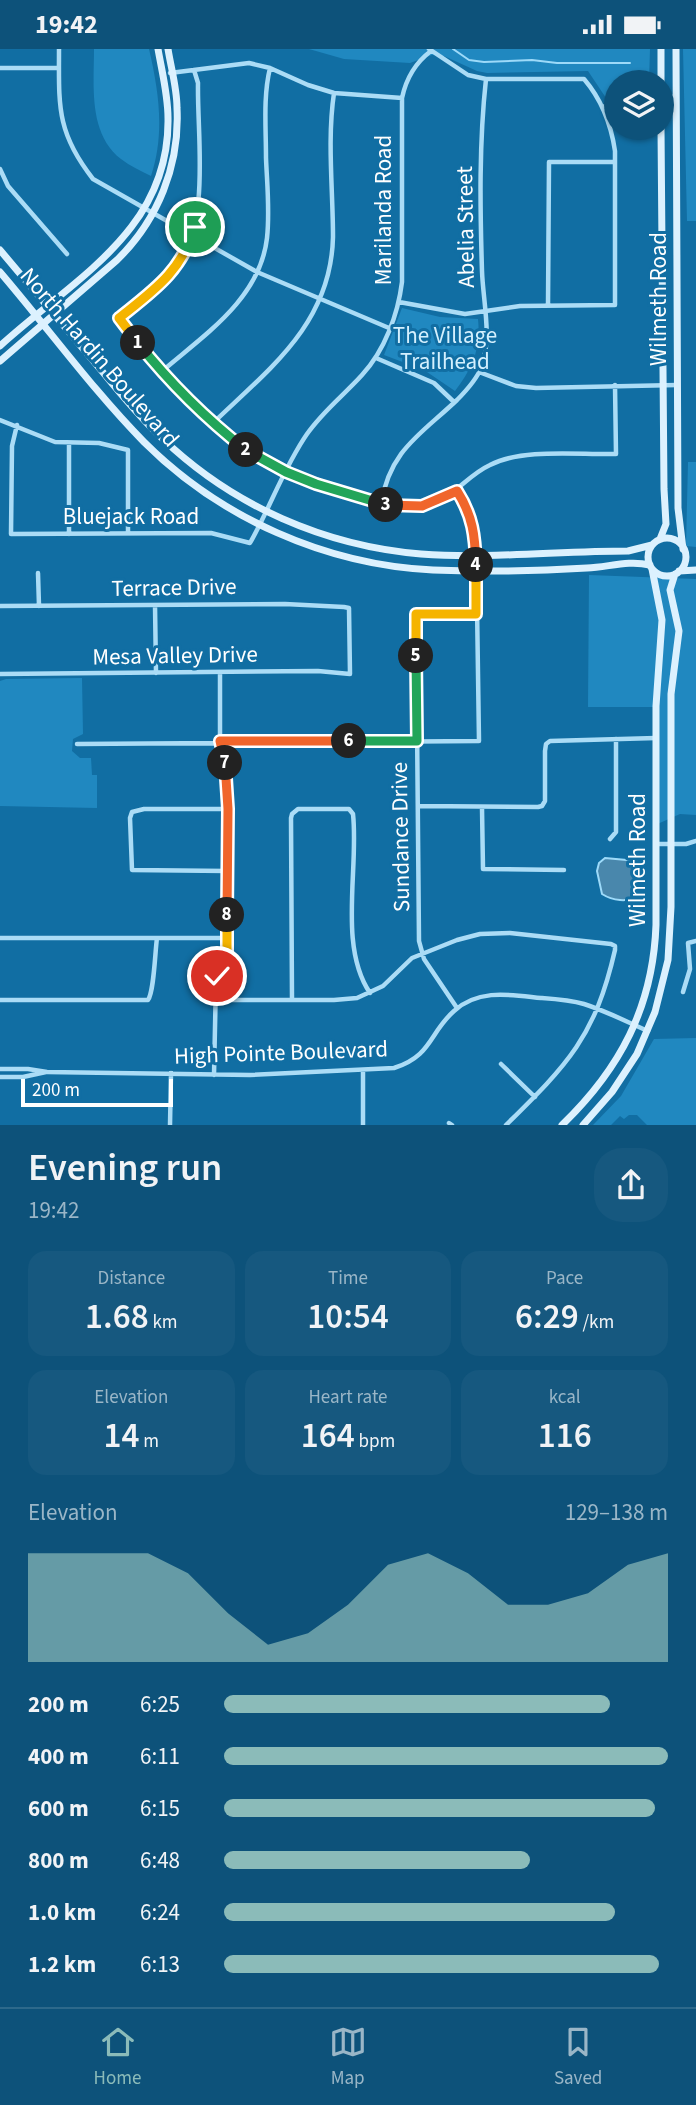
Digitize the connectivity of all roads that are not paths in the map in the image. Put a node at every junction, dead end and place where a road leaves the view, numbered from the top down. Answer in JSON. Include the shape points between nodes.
{"nodes":[{"id":1,"x":59,"y":49,"type":"edge"},
{"id":2,"x":158,"y":49,"type":"edge"},
{"id":3,"x":168,"y":49,"type":"edge"},
{"id":4,"x":661,"y":49,"type":"edge"},
{"id":5,"x":676,"y":49,"type":"edge"},
{"id":6,"x":430,"y":50,"type":"edge"},
{"id":7,"x":0,"y":68,"type":"edge"},
{"id":8,"x":59,"y":68,"type":"junction"},
{"id":9,"x":270,"y":68,"type":"junction"},
{"id":10,"x":194,"y":70,"type":"junction"},
{"id":11,"x":661,"y":70,"type":"edge"},
{"id":12,"x":172,"y":72,"type":"junction"},
{"id":13,"x":163,"y":74,"type":"junction"},
{"id":14,"x":486,"y":79,"type":"junction"},
{"id":15,"x":334,"y":93,"type":"junction"},
{"id":16,"x":676,"y":97,"type":"joint"},
{"id":17,"x":401,"y":98,"type":"junction"},
{"id":18,"x":603,"y":107,"type":"joint"},
{"id":19,"x":662,"y":140,"type":"edge"},
{"id":20,"x":615,"y":162,"type":"junction"},
{"id":21,"x":0,"y":169,"type":"edge"},
{"id":22,"x":2,"y":179,"type":"edge"},
{"id":23,"x":144,"y":209,"type":"junction"},
{"id":24,"x":153,"y":215,"type":"junction"},
{"id":25,"x":192,"y":237,"type":"junction"},
{"id":26,"x":0,"y":250,"type":"edge"},
{"id":27,"x":67,"y":254,"type":"dead end"},
{"id":28,"x":0,"y":272,"type":"edge"},
{"id":29,"x":257,"y":272,"type":"junction"},
{"id":30,"x":319,"y":300,"type":"junction"},
{"id":31,"x":399,"y":302,"type":"junction"},
{"id":32,"x":548,"y":305,"type":"junction"},
{"id":33,"x":47,"y":306,"type":"junction"},
{"id":34,"x":485,"y":311,"type":"junction"},
{"id":35,"x":36,"y":314,"type":"junction"},
{"id":36,"x":54,"y":314,"type":"junction"},
{"id":37,"x":44,"y":323,"type":"junction"},
{"id":38,"x":389,"y":328,"type":"junction"},
{"id":39,"x":0,"y":346,"type":"edge"},
{"id":40,"x":376,"y":358,"type":"junction"},
{"id":41,"x":0,"y":361,"type":"edge"},
{"id":42,"x":161,"y":372,"type":"junction"},
{"id":43,"x":479,"y":372,"type":"junction"},
{"id":44,"x":615,"y":385,"type":"junction"},
{"id":45,"x":663,"y":385,"type":"junction"},
{"id":46,"x":678,"y":385,"type":"junction"},
{"id":47,"x":454,"y":402,"type":"junction"},
{"id":48,"x":0,"y":420,"type":"edge"},
{"id":49,"x":212,"y":424,"type":"junction"},
{"id":50,"x":18,"y":425,"type":"junction"},
{"id":51,"x":69,"y":443,"type":"junction"},
{"id":52,"x":286,"y":472,"type":"junction"},
{"id":53,"x":457,"y":491,"type":"junction"},
{"id":54,"x":381,"y":504,"type":"junction"},
{"id":55,"x":267,"y":512,"type":"junction"},
{"id":56,"x":260,"y":525,"type":"junction"},
{"id":57,"x":128,"y":533,"type":"junction"},
{"id":58,"x":68,"y":534,"type":"junction"},
{"id":59,"x":660,"y":539,"type":"junction"},
{"id":60,"x":250,"y":543,"type":"joint"},
{"id":61,"x":652,"y":545,"type":"junction"},
{"id":62,"x":684,"y":551,"type":"junction"},
{"id":63,"x":567,"y":552,"type":"junction"},
{"id":64,"x":476,"y":554,"type":"junction"},
{"id":65,"x":694,"y":555,"type":"edge"},
{"id":66,"x":651,"y":567,"type":"junction"},
{"id":67,"x":567,"y":569,"type":"junction"},
{"id":68,"x":476,"y":570,"type":"junction"},
{"id":69,"x":696,"y":570,"type":"edge"},
{"id":70,"x":677,"y":572,"type":"junction"},
{"id":71,"x":38,"y":573,"type":"dead end"},
{"id":72,"x":155,"y":605,"type":"junction"},
{"id":73,"x":0,"y":606,"type":"edge"},
{"id":74,"x":39,"y":606,"type":"junction"},
{"id":75,"x":476,"y":614,"type":"junction"},
{"id":76,"x":156,"y":673,"type":"junction"},
{"id":77,"x":220,"y":673,"type":"junction"},
{"id":78,"x":0,"y":674,"type":"edge"},
{"id":79,"x":350,"y":674,"type":"joint"},
{"id":80,"x":656,"y":738,"type":"junction"},
{"id":81,"x":615,"y":739,"type":"junction"},
{"id":82,"x":220,"y":741,"type":"junction"},
{"id":83,"x":417,"y":741,"type":"junction"},
{"id":84,"x":77,"y":744,"type":"dead end"},
{"id":85,"x":418,"y":806,"type":"junction"},
{"id":86,"x":482,"y":808,"type":"junction"},
{"id":87,"x":228,"y":809,"type":"junction"},
{"id":88,"x":610,"y":839,"type":"dead end"},
{"id":89,"x":696,"y":841,"type":"edge"},
{"id":90,"x":656,"y":844,"type":"junction"},
{"id":91,"x":671,"y":844,"type":"junction"},
{"id":92,"x":564,"y":870,"type":"dead end"},
{"id":93,"x":228,"y":871,"type":"junction"},
{"id":94,"x":0,"y":938,"type":"edge"},
{"id":95,"x":158,"y":938,"type":"junction"},
{"id":96,"x":227,"y":938,"type":"junction"},
{"id":97,"x":696,"y":941,"type":"edge"},
{"id":98,"x":422,"y":953,"type":"junction"},
{"id":99,"x":683,"y":992,"type":"dead end"},
{"id":100,"x":370,"y":993,"type":"junction"},
{"id":101,"x":0,"y":1000,"type":"edge"},
{"id":102,"x":215,"y":1000,"type":"junction"},
{"id":103,"x":292,"y":1000,"type":"junction"},
{"id":104,"x":457,"y":1008,"type":"junction"},
{"id":105,"x":598,"y":1009,"type":"junction"},
{"id":106,"x":635,"y":1025,"type":"junction"},
{"id":107,"x":648,"y":1031,"type":"junction"},
{"id":108,"x":501,"y":1064,"type":"dead end"},
{"id":109,"x":0,"y":1069,"type":"edge"},
{"id":110,"x":363,"y":1071,"type":"junction"},
{"id":111,"x":47,"y":1072,"type":"junction"},
{"id":112,"x":171,"y":1073,"type":"junction"},
{"id":113,"x":214,"y":1075,"type":"junction"},
{"id":114,"x":0,"y":1077,"type":"edge"},
{"id":115,"x":535,"y":1097,"type":"junction"},
{"id":116,"x":170,"y":1125,"type":"edge"},
{"id":117,"x":363,"y":1125,"type":"edge"},
{"id":118,"x":506,"y":1125,"type":"edge"},
{"id":119,"x":562,"y":1125,"type":"edge"},
{"id":120,"x":583,"y":1125,"type":"edge"}],
"edges":[{"from":1,"to":8,"type":"street"},
{"from":2,"to":13,"type":"main road"},
{"from":3,"to":12,"type":"main road"},
{"from":4,"to":11,"type":"main road"},
{"from":5,"to":16,"type":"main road","name":"Wilmeth Road"},
{"from":6,"to":14,"type":"street","via":[[468,75]]},
{"from":6,"to":17,"type":"street","name":"Marilanda Road","via":[[415,66]]},
{"from":7,"to":8,"type":"street"},
{"from":8,"to":23,"type":"street","via":[[61,121],[78,160],[93,179]]},
{"from":9,"to":10,"type":"street","via":[[235,64]]},
{"from":9,"to":15,"type":"street"},
{"from":9,"to":29,"type":"street","via":[[265,95],[267,239]]},
{"from":10,"to":12,"type":"street"},
{"from":10,"to":25,"type":"street","via":[[198,83],[198,191]]},
{"from":12,"to":13,"type":"street"},
{"from":12,"to":24,"type":"main road","via":[[176,145]]},
{"from":13,"to":23,"type":"main road","via":[[167,140],[162,168]]},
{"from":14,"to":18,"type":"street","via":[[584,79]]},
{"from":14,"to":34,"type":"street","name":"Abelia Street","via":[[481,138]]},
{"from":15,"to":17,"type":"street"},
{"from":15,"to":30,"type":"street","via":[[332,255]]},
{"from":16,"to":46,"type":"main road","name":"Wilmeth Road"},
{"from":17,"to":31,"type":"street","name":"Marilanda Road"},
{"from":18,"to":20,"type":"street","via":[[612,131]]},
{"from":19,"to":45,"type":"main road","name":"Wilmeth Road"},
{"from":20,"to":32,"type":"street","via":[[549,162]]},
{"from":20,"to":32,"type":"street","via":[[615,305]]},
{"from":21,"to":22,"type":"street"},
{"from":22,"to":27,"type":"street"},
{"from":23,"to":24,"type":"street"},
{"from":23,"to":33,"type":"main road","via":[[112,251]]},
{"from":24,"to":25,"type":"street"},
{"from":24,"to":36,"type":"main road","via":[[125,253]]},
{"from":25,"to":29,"type":"street"},
{"from":25,"to":42,"type":"street","via":[[163,283],[119,318]]},
{"from":26,"to":33,"type":"main road","name":"North Hardin Boulevard"},
{"from":28,"to":35,"type":"main road","name":"North Hardin Boulevard"},
{"from":29,"to":30,"type":"street"},
{"from":29,"to":42,"type":"street","via":[[228,315]]},
{"from":30,"to":38,"type":"street"},
{"from":30,"to":49,"type":"street","via":[[291,348]]},
{"from":31,"to":34,"type":"street","via":[[465,314]]},
{"from":31,"to":38,"type":"street","name":"Marilanda Road"},
{"from":32,"to":34,"type":"street"},
{"from":33,"to":35,"type":"main road"},
{"from":33,"to":36,"type":"main road","name":"North Hardin Boulevard"},
{"from":34,"to":43,"type":"street","name":"Abelia Street","via":[[485,348]]},
{"from":35,"to":37,"type":"main road","name":"North Hardin Boulevard"},
{"from":35,"to":39,"type":"main road"},
{"from":36,"to":37,"type":"main road"},
{"from":36,"to":55,"type":"main road","name":"North Hardin Boulevard","via":[[167,444],[213,480]]},
{"from":37,"to":41,"type":"main road"},
{"from":37,"to":56,"type":"main road","name":"North Hardin Boulevard","via":[[146,444],[199,488]]},
{"from":38,"to":40,"type":"street","name":"Marilanda Road"},
{"from":40,"to":47,"type":"street","via":[[434,383]]},
{"from":40,"to":52,"type":"street","name":"Marilanda Road","via":[[306,435]]},
{"from":42,"to":49,"type":"street"},
{"from":43,"to":44,"type":"street","via":[[516,386]]},
{"from":43,"to":47,"type":"street","name":"Abelia Street"},
{"from":44,"to":45,"type":"street"},
{"from":44,"to":53,"type":"street","via":[[616,454],[509,458],[482,469]]},
{"from":45,"to":46,"type":"street"},
{"from":45,"to":59,"type":"main road","name":"Wilmeth Road","via":[[666,524]]},
{"from":46,"to":62,"type":"main road","name":"Wilmeth Road","via":[[678,508]]},
{"from":47,"to":54,"type":"street","name":"Abelia Street","via":[[394,463]]},
{"from":48,"to":50,"type":"street"},
{"from":49,"to":52,"type":"street","via":[[254,456]]},
{"from":50,"to":51,"type":"street","via":[[43,438]]},
{"from":50,"to":58,"type":"street","name":"Bluejack Road","via":[[12,446],[11,534]]},
{"from":51,"to":57,"type":"street","via":[[99,443],[128,450]]},
{"from":51,"to":58,"type":"street"},
{"from":52,"to":54,"type":"street"},
{"from":52,"to":55,"type":"street","name":"Marilanda Road"},
{"from":53,"to":54,"type":"street","via":[[422,506]]},
{"from":53,"to":64,"type":"street","via":[[473,524]]},
{"from":55,"to":56,"type":"street","name":"Marilanda Road"},
{"from":55,"to":64,"type":"main road","name":"North Hardin Boulevard","via":[[363,545],[422,554]]},
{"from":56,"to":60,"type":"street","name":"Marilanda Road"},
{"from":56,"to":68,"type":"main road","name":"North Hardin Boulevard","via":[[363,561],[417,569]]},
{"from":57,"to":58,"type":"street","name":"Bluejack Road"},
{"from":57,"to":60,"type":"street","name":"Bluejack Road","via":[[211,534]]},
{"from":59,"to":61,"type":"main road"},
{"from":59,"to":62,"type":"main road","via":[[674,540]]},
{"from":61,"to":63,"type":"main road","name":"North Hardin Boulevard","via":[[628,551]]},
{"from":61,"to":66,"type":"main road"},
{"from":62,"to":65,"type":"main road"},
{"from":62,"to":70,"type":"main road","via":[[685,562]]},
{"from":63,"to":64,"type":"main road","name":"North Hardin Boulevard"},
{"from":63,"to":67,"type":"main road"},
{"from":64,"to":68,"type":"street"},
{"from":66,"to":67,"type":"main road","name":"North Hardin Boulevard","via":[[633,562]]},
{"from":66,"to":70,"type":"main road","via":[[663,575]]},
{"from":66,"to":80,"type":"main road","name":"Wilmeth Road","via":[[662,619]]},
{"from":67,"to":68,"type":"main road","name":"North Hardin Boulevard"},
{"from":68,"to":75,"type":"street"},
{"from":69,"to":70,"type":"main road"},
{"from":70,"to":91,"type":"main road","name":"Wilmeth Road","via":[[670,590],[679,631],[671,694]]},
{"from":71,"to":74,"type":"street"},
{"from":72,"to":74,"type":"street","name":"Terrace Drive"},
{"from":72,"to":76,"type":"street"},
{"from":72,"to":79,"type":"street","name":"Terrace Drive","via":[[349,608]]},
{"from":73,"to":74,"type":"street","name":"Terrace Drive"},
{"from":75,"to":83,"type":"street","name":"Sundance Drive","via":[[416,614]]},
{"from":75,"to":83,"type":"street","via":[[479,741]]},
{"from":76,"to":77,"type":"street","name":"Mesa Valley Drive"},
{"from":76,"to":78,"type":"street","name":"Mesa Valley Drive"},
{"from":77,"to":79,"type":"street","name":"Mesa Valley Drive"},
{"from":77,"to":82,"type":"street"},
{"from":80,"to":81,"type":"street"},
{"from":80,"to":90,"type":"main road","name":"Wilmeth Road"},
{"from":81,"to":86,"type":"street","via":[[550,741],[546,744],[542,806]]},
{"from":81,"to":88,"type":"street","via":[[616,832]]},
{"from":82,"to":83,"type":"street"},
{"from":82,"to":84,"type":"street"},
{"from":82,"to":87,"type":"street","via":[[227,770]]},
{"from":83,"to":85,"type":"street","name":"Sundance Drive"},
{"from":85,"to":86,"type":"street"},
{"from":85,"to":98,"type":"street","name":"Sundance Drive"},
{"from":86,"to":92,"type":"street","via":[[483,869]]},
{"from":87,"to":93,"type":"street"},
{"from":87,"to":93,"type":"street","via":[[144,809],[132,812],[130,818],[132,870]]},
{"from":89,"to":91,"type":"street"},
{"from":90,"to":91,"type":"street"},
{"from":90,"to":106,"type":"main road","name":"Wilmeth Road","via":[[655,950]]},
{"from":91,"to":107,"type":"main road","name":"Wilmeth Road","via":[[670,951]]},
{"from":93,"to":96,"type":"street"},
{"from":94,"to":95,"type":"street"},
{"from":95,"to":96,"type":"street"},
{"from":95,"to":101,"type":"street","via":[[148,1000]]},
{"from":96,"to":102,"type":"street"},
{"from":97,"to":99,"type":"street","via":[[688,943],[690,969]]},
{"from":98,"to":100,"type":"street"},
{"from":98,"to":104,"type":"street","name":"Sundance Drive"},
{"from":98,"to":105,"type":"street","via":[[480,934],[510,933],[615,946]]},
{"from":100,"to":103,"type":"street","via":[[346,999]]},
{"from":100,"to":103,"type":"street","via":[[355,953],[351,811],[298,809],[292,814]]},
{"from":102,"to":103,"type":"street"},
{"from":102,"to":113,"type":"street"},
{"from":104,"to":105,"type":"street","via":[[497,994],[570,1001]]},
{"from":104,"to":110,"type":"street","name":"High Pointe Boulevard","via":[[414,1060],[394,1068]]},
{"from":105,"to":106,"type":"street"},
{"from":105,"to":115,"type":"street","via":[[575,1052]]},
{"from":106,"to":107,"type":"street"},
{"from":106,"to":119,"type":"main road","name":"Wilmeth Road","via":[[606,1076]]},
{"from":107,"to":120,"type":"main road","name":"Wilmeth Road","via":[[622,1079]]},
{"from":108,"to":115,"type":"street"},
{"from":109,"to":111,"type":"street","name":"High Pointe Boulevard"},
{"from":110,"to":113,"type":"street","name":"High Pointe Boulevard"},
{"from":110,"to":117,"type":"street"},
{"from":111,"to":112,"type":"street","name":"High Pointe Boulevard"},
{"from":111,"to":114,"type":"street","name":"High Pointe Boulevard"},
{"from":112,"to":113,"type":"street","name":"High Pointe Boulevard"},
{"from":112,"to":116,"type":"street"},
{"from":115,"to":118,"type":"street"}]}
